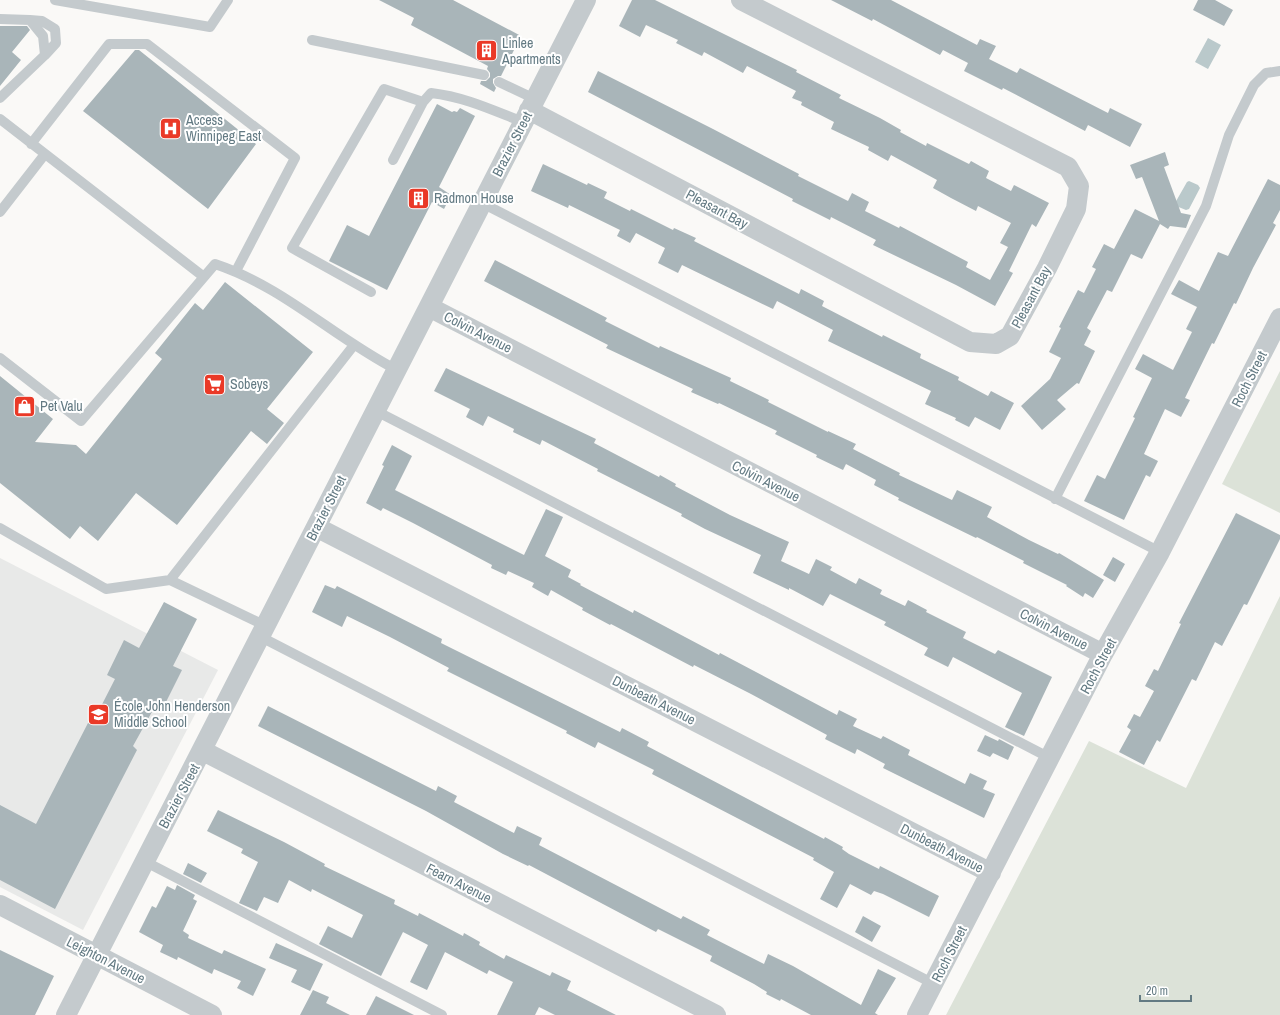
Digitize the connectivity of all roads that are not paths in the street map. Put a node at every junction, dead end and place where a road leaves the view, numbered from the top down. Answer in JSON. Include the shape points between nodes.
{"nodes":[{"id":1,"x":55,"y":0,"type":"edge"},
{"id":2,"x":228,"y":0,"type":"edge"},
{"id":3,"x":586,"y":0,"type":"edge"},
{"id":4,"x":741,"y":0,"type":"edge"},
{"id":5,"x":0,"y":19,"type":"edge"},
{"id":6,"x":312,"y":40,"type":"dead end"},
{"id":7,"x":1280,"y":72,"type":"edge"},
{"id":8,"x":484,"y":75,"type":"dead end"},
{"id":9,"x":499,"y":82,"type":"dead end"},
{"id":10,"x":0,"y":98,"type":"edge"},
{"id":11,"x":423,"y":102,"type":"junction"},
{"id":12,"x":529,"y":110,"type":"junction"},
{"id":13,"x":0,"y":119,"type":"edge"},
{"id":14,"x":31,"y":144,"type":"junction"},
{"id":15,"x":45,"y":154,"type":"junction"},
{"id":16,"x":393,"y":160,"type":"dead end"},
{"id":17,"x":482,"y":203,"type":"junction"},
{"id":18,"x":0,"y":212,"type":"edge"},
{"id":19,"x":236,"y":271,"type":"junction"},
{"id":20,"x":204,"y":277,"type":"junction"},
{"id":21,"x":372,"y":292,"type":"dead end"},
{"id":22,"x":429,"y":307,"type":"junction"},
{"id":23,"x":1280,"y":318,"type":"edge"},
{"id":24,"x":354,"y":345,"type":"junction"},
{"id":25,"x":0,"y":358,"type":"edge"},
{"id":26,"x":397,"y":370,"type":"junction"},
{"id":27,"x":376,"y":411,"type":"junction"},
{"id":28,"x":1055,"y":499,"type":"junction"},
{"id":29,"x":316,"y":526,"type":"junction"},
{"id":30,"x":0,"y":528,"type":"edge"},
{"id":31,"x":1160,"y":552,"type":"junction"},
{"id":32,"x":170,"y":580,"type":"junction"},
{"id":33,"x":261,"y":631,"type":"junction"},
{"id":34,"x":1104,"y":654,"type":"junction"},
{"id":35,"x":203,"y":751,"type":"junction"},
{"id":36,"x":1050,"y":758,"type":"junction"},
{"id":37,"x":144,"y":861,"type":"junction"},
{"id":38,"x":991,"y":873,"type":"junction"},
{"id":39,"x":0,"y":906,"type":"edge"},
{"id":40,"x":97,"y":956,"type":"junction"},
{"id":41,"x":934,"y":984,"type":"junction"},
{"id":42,"x":66,"y":1015,"type":"edge"},
{"id":43,"x":212,"y":1015,"type":"edge"},
{"id":44,"x":442,"y":1015,"type":"edge"},
{"id":45,"x":716,"y":1015,"type":"edge"},
{"id":46,"x":917,"y":1015,"type":"edge"}],
"edges":[{"from":1,"to":2,"type":"lane","via":[[210,27]]},
{"from":3,"to":12,"type":"street","name":"Brazier Street"},
{"from":4,"to":12,"type":"street","name":"Pleasant Bay","via":[[1068,167],[1080,186],[1076,209],[1010,336],[996,344],[970,342]]},
{"from":5,"to":10,"type":"lane","via":[[30,20],[43,36],[45,55]]},
{"from":6,"to":8,"type":"lane"},
{"from":7,"to":28,"type":"lane","via":[[1266,73],[1254,85],[1229,134],[1206,206]]},
{"from":9,"to":12,"type":"lane"},
{"from":11,"to":12,"type":"lane","via":[[431,93]]},
{"from":11,"to":16,"type":"lane"},
{"from":11,"to":21,"type":"lane","via":[[384,89],[292,248]]},
{"from":12,"to":17,"type":"street","name":"Brazier Street"},
{"from":13,"to":14,"type":"lane"},
{"from":14,"to":15,"type":"lane"},
{"from":14,"to":19,"type":"lane","via":[[109,44],[147,44],[295,158]]},
{"from":15,"to":18,"type":"lane"},
{"from":15,"to":20,"type":"lane"},
{"from":17,"to":22,"type":"street","name":"Brazier Street"},
{"from":17,"to":28,"type":"lane"},
{"from":19,"to":20,"type":"lane","via":[[215,264]]},
{"from":19,"to":24,"type":"lane","via":[[278,293]]},
{"from":20,"to":25,"type":"lane","via":[[81,421]]},
{"from":22,"to":26,"type":"street","name":"Brazier Street"},
{"from":22,"to":34,"type":"street","name":"Colvin Avenue"},
{"from":23,"to":31,"type":"street","name":"Roch Street"},
{"from":24,"to":26,"type":"lane"},
{"from":24,"to":32,"type":"lane"},
{"from":26,"to":27,"type":"street","name":"Brazier Street"},
{"from":27,"to":29,"type":"street","name":"Brazier Street"},
{"from":27,"to":36,"type":"lane"},
{"from":28,"to":31,"type":"lane"},
{"from":29,"to":33,"type":"street","name":"Brazier Street"},
{"from":29,"to":38,"type":"street","name":"Dunbeath Avenue"},
{"from":30,"to":32,"type":"lane","via":[[106,589]]},
{"from":31,"to":34,"type":"street","name":"Roch Street"},
{"from":32,"to":33,"type":"lane"},
{"from":33,"to":35,"type":"street","name":"Brazier Street"},
{"from":33,"to":41,"type":"lane"},
{"from":34,"to":36,"type":"street","name":"Roch Street"},
{"from":35,"to":37,"type":"street","name":"Brazier Street"},
{"from":35,"to":45,"type":"street","name":"Fearn Avenue"},
{"from":36,"to":38,"type":"street","name":"Roch Street"},
{"from":37,"to":40,"type":"street","name":"Brazier Street"},
{"from":37,"to":44,"type":"lane"},
{"from":38,"to":41,"type":"street","name":"Roch Street"},
{"from":39,"to":40,"type":"street","name":"Leighton Avenue"},
{"from":40,"to":42,"type":"street","name":"Brazier Street"},
{"from":40,"to":43,"type":"street","name":"Leighton Avenue"},
{"from":41,"to":46,"type":"street","name":"Roch Street"}]}
